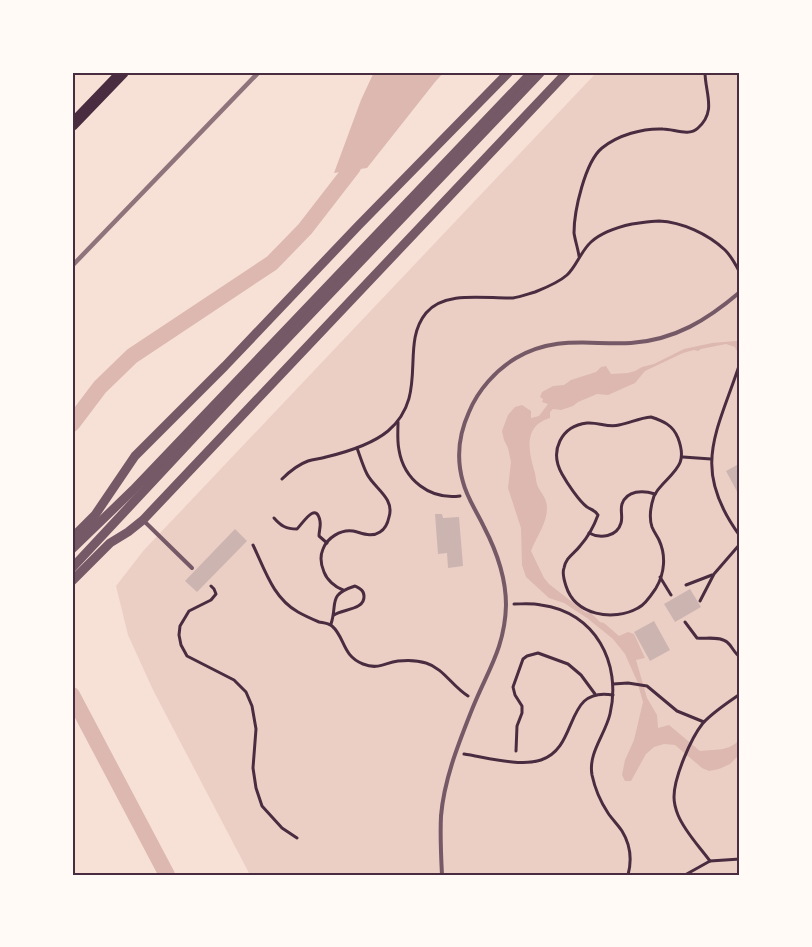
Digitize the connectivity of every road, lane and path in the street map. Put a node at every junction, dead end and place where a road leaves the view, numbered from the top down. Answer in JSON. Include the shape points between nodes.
{"nodes":[{"id":1,"x":123,"y":72,"type":"edge"},
{"id":2,"x":508,"y":72,"type":"edge"},
{"id":3,"x":532,"y":72,"type":"edge"},
{"id":4,"x":541,"y":72,"type":"edge"},
{"id":5,"x":567,"y":72,"type":"edge"},
{"id":6,"x":705,"y":72,"type":"edge"},
{"id":7,"x":72,"y":125,"type":"edge"},
{"id":8,"x":579,"y":256,"type":"junction"},
{"id":9,"x":740,"y":273,"type":"edge"},
{"id":10,"x":740,"y":292,"type":"edge"},
{"id":11,"x":740,"y":363,"type":"edge"},
{"id":12,"x":398,"y":420,"type":"junction"},
{"id":13,"x":357,"y":448,"type":"junction"},
{"id":14,"x":683,"y":457,"type":"junction"},
{"id":15,"x":711,"y":459,"type":"junction"},
{"id":16,"x":282,"y":479,"type":"dead end"},
{"id":17,"x":655,"y":494,"type":"junction"},
{"id":18,"x":468,"y":495,"type":"junction"},
{"id":19,"x":274,"y":518,"type":"dead end"},
{"id":20,"x":143,"y":520,"type":"junction"},
{"id":21,"x":590,"y":533,"type":"junction"},
{"id":22,"x":77,"y":536,"type":"edge"},
{"id":23,"x":740,"y":536,"type":"edge"},
{"id":24,"x":327,"y":543,"type":"junction"},
{"id":25,"x":740,"y":544,"type":"edge"},
{"id":26,"x":253,"y":545,"type":"dead end"},
{"id":27,"x":72,"y":549,"type":"edge"},
{"id":28,"x":85,"y":561,"type":"junction"},
{"id":29,"x":72,"y":568,"type":"edge"},
{"id":30,"x":192,"y":568,"type":"dead end"},
{"id":31,"x":714,"y":574,"type":"junction"},
{"id":32,"x":660,"y":577,"type":"junction"},
{"id":33,"x":72,"y":581,"type":"edge"},
{"id":34,"x":686,"y":585,"type":"dead end"},
{"id":35,"x":211,"y":586,"type":"dead end"},
{"id":36,"x":343,"y":590,"type":"junction"},
{"id":37,"x":671,"y":595,"type":"dead end"},
{"id":38,"x":700,"y":601,"type":"dead end"},
{"id":39,"x":506,"y":603,"type":"junction"},
{"id":40,"x":334,"y":615,"type":"junction"},
{"id":41,"x":685,"y":622,"type":"dead end"},
{"id":42,"x":330,"y":624,"type":"junction"},
{"id":43,"x":740,"y":657,"type":"edge"},
{"id":44,"x":613,"y":684,"type":"junction"},
{"id":45,"x":595,"y":694,"type":"junction"},
{"id":46,"x":740,"y":694,"type":"edge"},
{"id":47,"x":613,"y":695,"type":"junction"},
{"id":48,"x":476,"y":701,"type":"junction"},
{"id":49,"x":704,"y":722,"type":"junction"},
{"id":50,"x":516,"y":751,"type":"dead end"},
{"id":51,"x":456,"y":752,"type":"junction"},
{"id":52,"x":297,"y":838,"type":"dead end"},
{"id":53,"x":740,"y":859,"type":"edge"},
{"id":54,"x":710,"y":861,"type":"junction"},
{"id":55,"x":442,"y":875,"type":"edge"},
{"id":56,"x":628,"y":875,"type":"edge"},
{"id":57,"x":685,"y":875,"type":"edge"}],
"edges":[{"from":1,"to":7,"type":"highway"},
{"from":2,"to":22,"type":"street","via":[[135,456]]},
{"from":3,"to":22,"type":"street","via":[[133,490]]},
{"from":4,"to":28,"type":"street","via":[[239,389]]},
{"from":5,"to":20,"type":"street"},
{"from":6,"to":8,"type":"path","via":[[710,108],[697,130],[641,131],[620,137],[602,148],[590,162],[574,234]]},
{"from":8,"to":9,"type":"path","via":[[604,233],[660,221],[696,230],[710,239],[725,250]]},
{"from":8,"to":12,"type":"path","via":[[568,274],[534,292],[515,298],[466,297],[443,301],[427,312],[415,339],[409,402]]},
{"from":10,"to":18,"type":"lane","via":[[717,312],[673,335],[634,343],[561,342],[534,350],[505,366],[483,388],[464,422],[459,458]]},
{"from":11,"to":15,"type":"path","via":[[714,437]]},
{"from":12,"to":13,"type":"path","via":[[388,431]]},
{"from":12,"to":18,"type":"path","via":[[399,450],[413,480],[435,494]]},
{"from":13,"to":16,"type":"path","via":[[309,460]]},
{"from":13,"to":24,"type":"path","via":[[367,474],[390,505],[389,519],[380,532],[344,532]]},
{"from":14,"to":15,"type":"path"},
{"from":14,"to":17,"type":"path","via":[[674,474]]},
{"from":14,"to":21,"type":"path","via":[[675,431],[651,417],[620,425],[586,423],[565,433],[556,453],[560,472],[598,515]]},
{"from":15,"to":23,"type":"path","via":[[716,494]]},
{"from":17,"to":21,"type":"path","via":[[633,493],[622,502],[618,528],[601,537]]},
{"from":17,"to":32,"type":"path","via":[[651,526],[665,564]]},
{"from":18,"to":39,"type":"lane","via":[[496,553]]},
{"from":19,"to":24,"type":"path","via":[[286,528],[297,529],[314,513],[320,522],[319,536]]},
{"from":20,"to":28,"type":"street"},
{"from":20,"to":30,"type":"lane"},
{"from":21,"to":32,"type":"path","via":[[563,568],[567,590],[587,610],[610,615],[640,607]]},
{"from":22,"to":27,"type":"street"},
{"from":24,"to":36,"type":"path","via":[[321,555],[322,570]]},
{"from":25,"to":31,"type":"path"},
{"from":26,"to":42,"type":"path","via":[[285,603]]},
{"from":28,"to":29,"type":"street"},
{"from":28,"to":33,"type":"street"},
{"from":31,"to":34,"type":"path"},
{"from":31,"to":38,"type":"path"},
{"from":32,"to":37,"type":"path"},
{"from":35,"to":52,"type":"path","via":[[216,594],[212,600],[189,611],[180,626],[181,645],[187,656],[234,680],[246,692],[256,729],[253,768],[262,807]]},
{"from":36,"to":40,"type":"path","via":[[335,598]]},
{"from":36,"to":40,"type":"path","via":[[360,588],[364,593],[362,604]]},
{"from":39,"to":44,"type":"path","via":[[541,604],[583,622],[601,642]]},
{"from":39,"to":48,"type":"lane","via":[[502,640]]},
{"from":40,"to":42,"type":"path"},
{"from":41,"to":43,"type":"path","via":[[697,638],[722,638]]},
{"from":42,"to":48,"type":"path","via":[[347,652],[360,663],[378,667],[397,661],[428,663]]},
{"from":44,"to":47,"type":"path"},
{"from":44,"to":49,"type":"path","via":[[647,686],[677,711]]},
{"from":45,"to":47,"type":"path"},
{"from":45,"to":50,"type":"path","via":[[568,664],[538,653],[527,656],[513,687],[522,706]]},
{"from":45,"to":51,"type":"path","via":[[578,707],[566,736],[550,756],[515,761]]},
{"from":46,"to":49,"type":"path"},
{"from":47,"to":56,"type":"path","via":[[591,771],[600,801],[628,843]]},
{"from":48,"to":51,"type":"lane"},
{"from":49,"to":54,"type":"path","via":[[676,780],[674,797],[683,827]]},
{"from":51,"to":55,"type":"lane","via":[[441,815]]},
{"from":53,"to":54,"type":"path"},
{"from":54,"to":57,"type":"path"}]}
